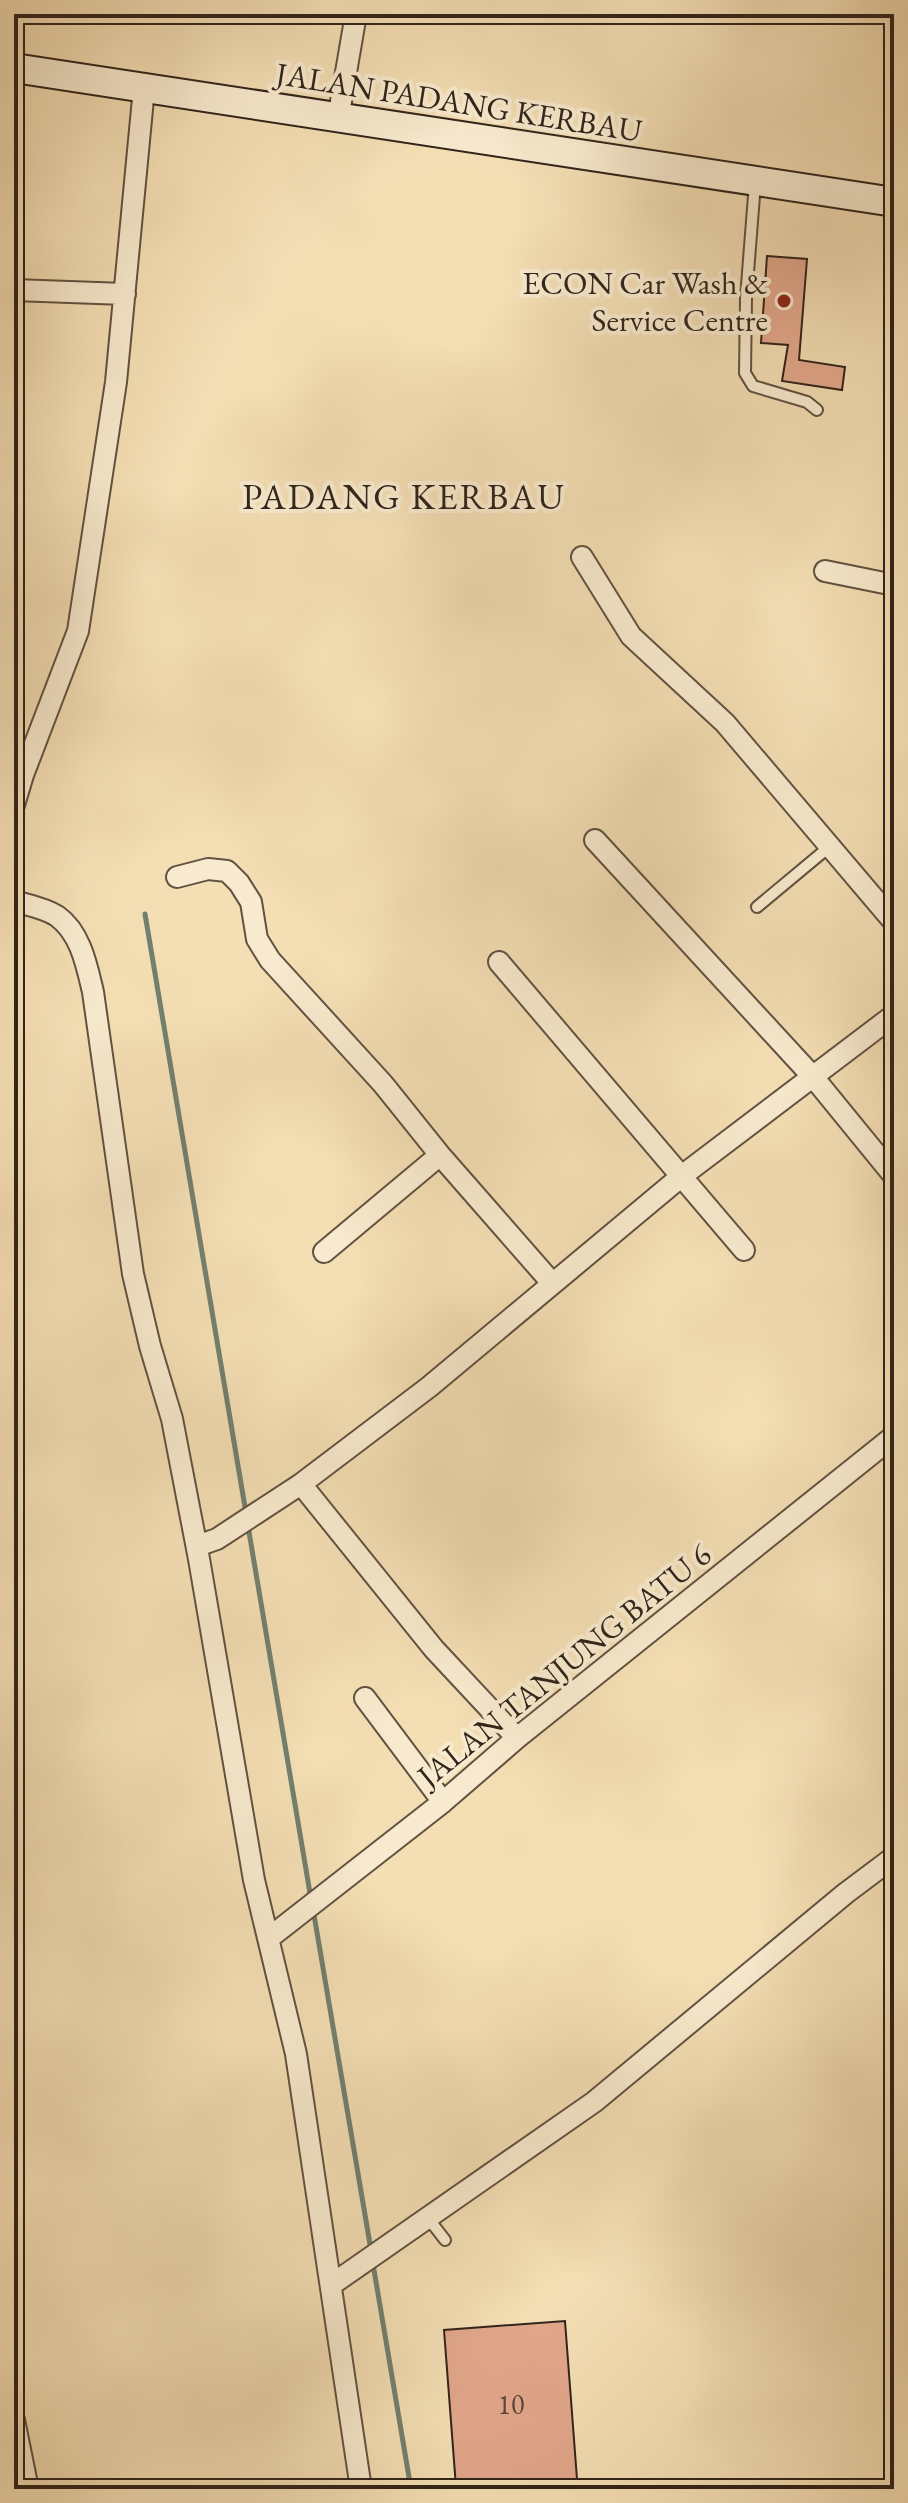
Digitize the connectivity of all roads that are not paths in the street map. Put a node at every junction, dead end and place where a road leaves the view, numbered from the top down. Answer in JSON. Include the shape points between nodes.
{"nodes":[{"id":1,"x":356,"y":14,"type":"edge"},
{"id":2,"x":14,"y":68,"type":"edge"},
{"id":3,"x":144,"y":88,"type":"junction"},
{"id":4,"x":338,"y":119,"type":"junction"},
{"id":5,"x":756,"y":181,"type":"junction"},
{"id":6,"x":894,"y":202,"type":"edge"},
{"id":7,"x":14,"y":290,"type":"edge"},
{"id":8,"x":125,"y":294,"type":"junction"},
{"id":9,"x":817,"y":410,"type":"dead end"},
{"id":10,"x":582,"y":557,"type":"dead end"},
{"id":11,"x":825,"y":571,"type":"dead end"},
{"id":12,"x":894,"y":585,"type":"edge"},
{"id":13,"x":15,"y":801,"type":"edge"},
{"id":14,"x":595,"y":840,"type":"dead end"},
{"id":15,"x":829,"y":847,"type":"junction"},
{"id":16,"x":177,"y":877,"type":"dead end"},
{"id":17,"x":14,"y":901,"type":"edge"},
{"id":18,"x":757,"y":907,"type":"dead end"},
{"id":19,"x":894,"y":922,"type":"edge"},
{"id":20,"x":499,"y":962,"type":"dead end"},
{"id":21,"x":894,"y":1015,"type":"edge"},
{"id":22,"x":814,"y":1078,"type":"junction"},
{"id":23,"x":440,"y":1155,"type":"junction"},
{"id":24,"x":683,"y":1175,"type":"junction"},
{"id":25,"x":894,"y":1176,"type":"edge"},
{"id":26,"x":744,"y":1250,"type":"dead end"},
{"id":27,"x":324,"y":1252,"type":"dead end"},
{"id":28,"x":552,"y":1283,"type":"junction"},
{"id":29,"x":894,"y":1436,"type":"edge"},
{"id":30,"x":301,"y":1484,"type":"junction"},
{"id":31,"x":197,"y":1546,"type":"junction"},
{"id":32,"x":365,"y":1698,"type":"dead end"},
{"id":33,"x":517,"y":1738,"type":"junction"},
{"id":34,"x":443,"y":1802,"type":"junction"},
{"id":35,"x":894,"y":1857,"type":"edge"},
{"id":36,"x":278,"y":1932,"type":"junction"},
{"id":37,"x":423,"y":2222,"type":"junction"},
{"id":38,"x":445,"y":2240,"type":"dead end"},
{"id":39,"x":338,"y":2280,"type":"junction"},
{"id":40,"x":14,"y":2420,"type":"edge"},
{"id":41,"x":28,"y":2489,"type":"edge"},
{"id":42,"x":361,"y":2489,"type":"edge"}],
"edges":[{"from":1,"to":4,"type":"street"},
{"from":2,"to":3,"type":"street","name":"JALAN PADANG KERBAU"},
{"from":3,"to":4,"type":"street","name":"JALAN PADANG KERBAU"},
{"from":3,"to":8,"type":"street"},
{"from":4,"to":5,"type":"street","name":"JALAN PADANG KERBAU"},
{"from":5,"to":6,"type":"street","name":"JALAN PADANG KERBAU"},
{"from":5,"to":9,"type":"lane","via":[[745,373],[753,386]]},
{"from":7,"to":8,"type":"street"},
{"from":8,"to":13,"type":"street","via":[[78,631]]},
{"from":10,"to":15,"type":"street","via":[[631,636],[725,723]]},
{"from":11,"to":12,"type":"street"},
{"from":14,"to":22,"type":"street"},
{"from":15,"to":18,"type":"lane"},
{"from":15,"to":19,"type":"street"},
{"from":16,"to":23,"type":"street","via":[[208,869],[227,871],[239,883],[251,902],[257,939],[270,960]]},
{"from":17,"to":31,"type":"street","via":[[58,917],[75,936],[86,963],[133,1274],[172,1419]]},
{"from":20,"to":24,"type":"street"},
{"from":21,"to":22,"type":"street"},
{"from":22,"to":24,"type":"street"},
{"from":22,"to":25,"type":"street"},
{"from":23,"to":27,"type":"street"},
{"from":23,"to":28,"type":"street"},
{"from":24,"to":26,"type":"street"},
{"from":24,"to":28,"type":"street"},
{"from":28,"to":30,"type":"street","via":[[429,1387]]},
{"from":29,"to":33,"type":"street","name":"JALAN TANJUNG BATU 6"},
{"from":30,"to":31,"type":"street","via":[[217,1539]]},
{"from":30,"to":33,"type":"street","via":[[434,1649]]},
{"from":31,"to":36,"type":"street","via":[[254,1880]]},
{"from":32,"to":34,"type":"street"},
{"from":33,"to":34,"type":"street","name":"JALAN TANJUNG BATU 6"},
{"from":34,"to":36,"type":"street","name":"JALAN TANJUNG BATU 6"},
{"from":35,"to":37,"type":"street","via":[[594,2102]]},
{"from":36,"to":39,"type":"street"},
{"from":37,"to":38,"type":"lane"},
{"from":37,"to":39,"type":"street"},
{"from":39,"to":42,"type":"street"},
{"from":40,"to":41,"type":"street"}]}
